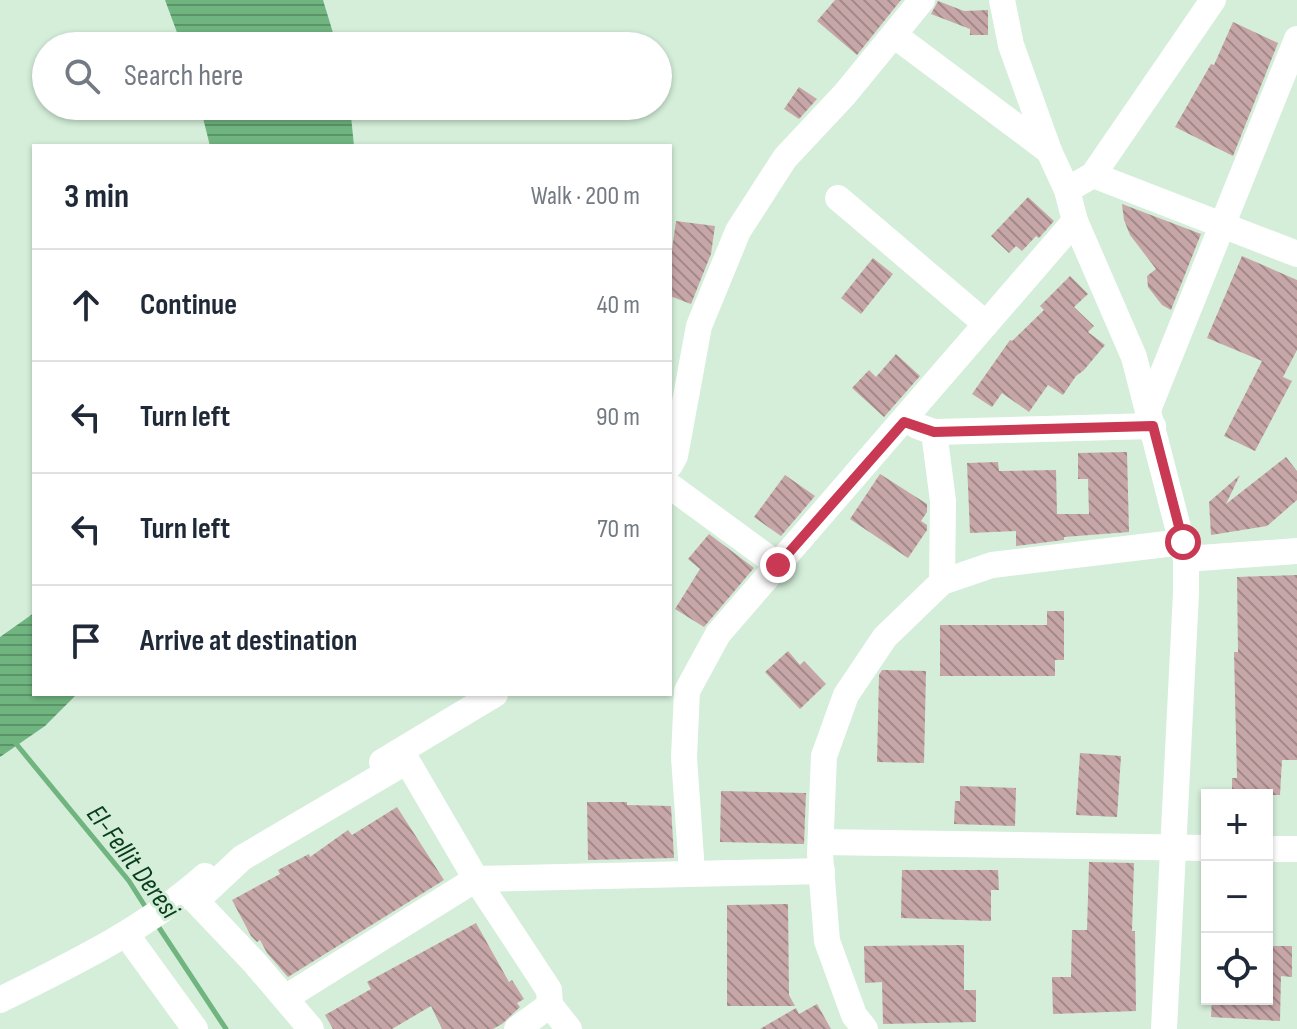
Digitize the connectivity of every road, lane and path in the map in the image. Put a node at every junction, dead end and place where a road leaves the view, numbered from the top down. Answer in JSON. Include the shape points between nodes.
{"nodes":[{"id":1,"x":922,"y":0,"type":"edge"},
{"id":2,"x":1002,"y":0,"type":"edge"},
{"id":3,"x":1213,"y":0,"type":"edge"},
{"id":4,"x":894,"y":35,"type":"junction"},
{"id":5,"x":1297,"y":39,"type":"edge"},
{"id":6,"x":1049,"y":151,"type":"junction"},
{"id":7,"x":1093,"y":175,"type":"junction"},
{"id":8,"x":1067,"y":190,"type":"junction"},
{"id":9,"x":838,"y":198,"type":"dead end"},
{"id":10,"x":1075,"y":221,"type":"junction"},
{"id":11,"x":1222,"y":225,"type":"junction"},
{"id":12,"x":1297,"y":254,"type":"edge"},
{"id":13,"x":986,"y":324,"type":"junction"},
{"id":14,"x":1151,"y":418,"type":"junction"},
{"id":15,"x":904,"y":422,"type":"junction"},
{"id":16,"x":934,"y":432,"type":"junction"},
{"id":17,"x":672,"y":461,"type":"edge"},
{"id":18,"x":672,"y":487,"type":"edge"},
{"id":19,"x":1184,"y":551,"type":"junction"},
{"id":20,"x":1297,"y":551,"type":"edge"},
{"id":21,"x":778,"y":565,"type":"junction"},
{"id":22,"x":942,"y":582,"type":"junction"},
{"id":23,"x":492,"y":696,"type":"edge"},
{"id":24,"x":821,"y":842,"type":"junction"},
{"id":25,"x":1173,"y":847,"type":"junction"},
{"id":26,"x":1201,"y":848,"type":"edge"},
{"id":27,"x":1273,"y":849,"type":"edge"},
{"id":28,"x":1297,"y":849,"type":"edge"},
{"id":29,"x":822,"y":871,"type":"junction"},
{"id":30,"x":692,"y":872,"type":"junction"},
{"id":31,"x":476,"y":879,"type":"junction"},
{"id":32,"x":192,"y":896,"type":"junction"},
{"id":33,"x":143,"y":923,"type":"junction"},
{"id":34,"x":285,"y":998,"type":"junction"},
{"id":35,"x":0,"y":1000,"type":"edge"},
{"id":36,"x":550,"y":1005,"type":"junction"},
{"id":37,"x":195,"y":1029,"type":"edge"},
{"id":38,"x":311,"y":1029,"type":"edge"},
{"id":39,"x":517,"y":1029,"type":"edge"},
{"id":40,"x":569,"y":1029,"type":"edge"},
{"id":41,"x":865,"y":1029,"type":"edge"},
{"id":42,"x":1164,"y":1029,"type":"edge"}],
"edges":[{"from":1,"to":4,"type":"street"},
{"from":2,"to":6,"type":"street","via":[[1011,45]]},
{"from":3,"to":7,"type":"street"},
{"from":4,"to":6,"type":"street"},
{"from":4,"to":17,"type":"street","via":[[785,158],[738,231],[699,326]]},
{"from":5,"to":11,"type":"street"},
{"from":6,"to":8,"type":"street"},
{"from":7,"to":8,"type":"street"},
{"from":7,"to":11,"type":"street"},
{"from":8,"to":10,"type":"street"},
{"from":9,"to":13,"type":"street"},
{"from":10,"to":13,"type":"street"},
{"from":10,"to":14,"type":"street","via":[[1134,357]]},
{"from":11,"to":12,"type":"street"},
{"from":11,"to":14,"type":"street"},
{"from":13,"to":15,"type":"street"},
{"from":14,"to":16,"type":"street"},
{"from":14,"to":19,"type":"street"},
{"from":15,"to":16,"type":"street"},
{"from":15,"to":21,"type":"street"},
{"from":16,"to":22,"type":"street","via":[[943,501]]},
{"from":18,"to":21,"type":"street"},
{"from":19,"to":20,"type":"street"},
{"from":19,"to":22,"type":"street","via":[[992,565]]},
{"from":19,"to":25,"type":"street"},
{"from":21,"to":30,"type":"street","via":[[718,634],[687,691],[684,757]]},
{"from":22,"to":24,"type":"street","via":[[885,637],[846,695],[824,756]]},
{"from":23,"to":32,"type":"street","via":[[235,849]]},
{"from":24,"to":25,"type":"street"},
{"from":24,"to":29,"type":"street"},
{"from":25,"to":26,"type":"street"},
{"from":25,"to":42,"type":"street"},
{"from":27,"to":28,"type":"street"},
{"from":29,"to":30,"type":"street"},
{"from":29,"to":41,"type":"street","via":[[827,941],[854,1015]]},
{"from":30,"to":31,"type":"street"},
{"from":31,"to":32,"type":"street","via":[[407,761],[242,858]]},
{"from":31,"to":34,"type":"street"},
{"from":31,"to":36,"type":"street","via":[[549,990]]},
{"from":32,"to":33,"type":"street"},
{"from":32,"to":34,"type":"street"},
{"from":33,"to":35,"type":"street","via":[[98,952]]},
{"from":33,"to":37,"type":"street"},
{"from":34,"to":38,"type":"street"},
{"from":36,"to":39,"type":"street"},
{"from":36,"to":40,"type":"street"}]}
